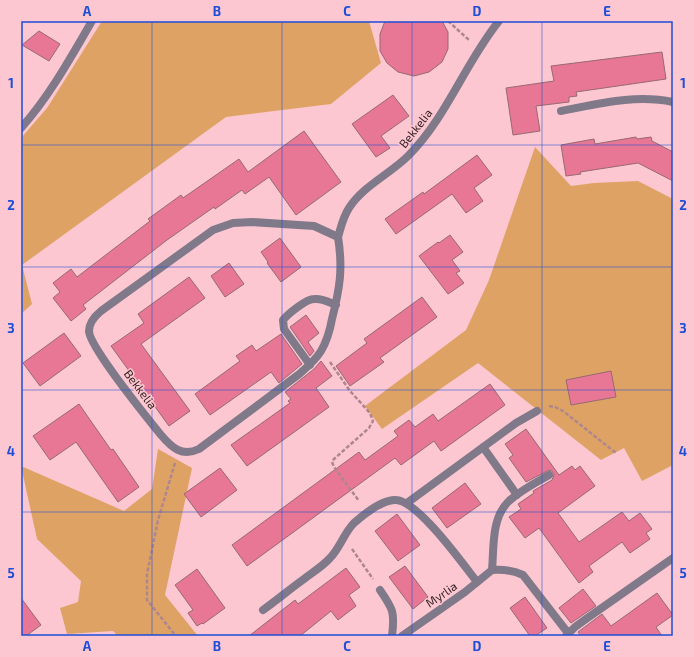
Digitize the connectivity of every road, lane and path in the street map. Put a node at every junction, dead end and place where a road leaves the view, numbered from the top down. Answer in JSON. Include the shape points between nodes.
{"nodes":[{"id":1,"x":92,"y":21,"type":"edge"},
{"id":2,"x":448,"y":21,"type":"edge"},
{"id":3,"x":499,"y":21,"type":"edge"},
{"id":4,"x":482,"y":46,"type":"junction"},
{"id":5,"x":673,"y":102,"type":"edge"},
{"id":6,"x":561,"y":111,"type":"dead end"},
{"id":7,"x":21,"y":128,"type":"edge"},
{"id":8,"x":338,"y":237,"type":"junction"},
{"id":9,"x":336,"y":305,"type":"junction"},
{"id":10,"x":318,"y":355,"type":"junction"},
{"id":11,"x":310,"y":365,"type":"junction"},
{"id":12,"x":537,"y":411,"type":"joint"},
{"id":13,"x":483,"y":447,"type":"junction"},
{"id":14,"x":179,"y":451,"type":"junction"},
{"id":15,"x":616,"y":453,"type":"dead end"},
{"id":16,"x":549,"y":475,"type":"dead end"},
{"id":17,"x":517,"y":495,"type":"junction"},
{"id":18,"x":407,"y":503,"type":"junction"},
{"id":19,"x":368,"y":512,"type":"junction"},
{"id":20,"x":343,"y":539,"type":"junction"},
{"id":21,"x":673,"y":558,"type":"edge"},
{"id":22,"x":492,"y":570,"type":"junction"},
{"id":23,"x":477,"y":582,"type":"junction"},
{"id":24,"x":380,"y":590,"type":"joint"},
{"id":25,"x":263,"y":610,"type":"dead end"},
{"id":26,"x":567,"y":635,"type":"edge"},
{"id":27,"x":176,"y":636,"type":"edge"},
{"id":28,"x":392,"y":636,"type":"edge"},
{"id":29,"x":402,"y":636,"type":"edge"}],
"edges":[{"from":1,"to":7,"type":"street","via":[[65,67]]},
{"from":2,"to":4,"type":"path","via":[[469,40]]},
{"from":3,"to":4,"type":"street","name":"Bekkelia"},
{"from":4,"to":8,"type":"street","name":"Bekkelia","via":[[428,133],[407,157],[353,202],[344,217]]},
{"from":5,"to":6,"type":"street","via":[[639,98]]},
{"from":8,"to":9,"type":"street","name":"Bekkelia","via":[[341,272]]},
{"from":8,"to":14,"type":"street","name":"Bekkelia","via":[[314,226],[252,222],[224,225],[203,236],[95,316],[89,327],[94,345],[168,444]]},
{"from":9,"to":10,"type":"street","name":"Bekkelia","via":[[328,335]]},
{"from":9,"to":11,"type":"street","via":[[313,298],[283,320],[284,329]]},
{"from":10,"to":11,"type":"street","name":"Bekkelia"},
{"from":10,"to":19,"type":"path","via":[[332,364],[372,418],[369,428],[332,462]]},
{"from":11,"to":14,"type":"street","name":"Bekkelia","via":[[199,449],[190,453]]},
{"from":12,"to":13,"type":"street"},
{"from":12,"to":15,"type":"path","via":[[549,406],[559,408]]},
{"from":13,"to":17,"type":"street"},
{"from":13,"to":18,"type":"street"},
{"from":14,"to":27,"type":"path","via":[[158,520],[148,574],[147,600]]},
{"from":16,"to":17,"type":"street"},
{"from":17,"to":22,"type":"street","via":[[507,502],[500,514],[495,534]]},
{"from":18,"to":19,"type":"street","via":[[394,499]]},
{"from":18,"to":23,"type":"street","via":[[447,544]]},
{"from":19,"to":20,"type":"street","via":[[353,525]]},
{"from":20,"to":24,"type":"path"},
{"from":20,"to":25,"type":"street","via":[[322,565]]},
{"from":21,"to":26,"type":"street"},
{"from":22,"to":23,"type":"street","name":"Myrlia"},
{"from":22,"to":26,"type":"street","via":[[504,569],[523,575]]},
{"from":23,"to":29,"type":"street","name":"Myrlia"},
{"from":24,"to":28,"type":"street","via":[[394,616]]}]}
